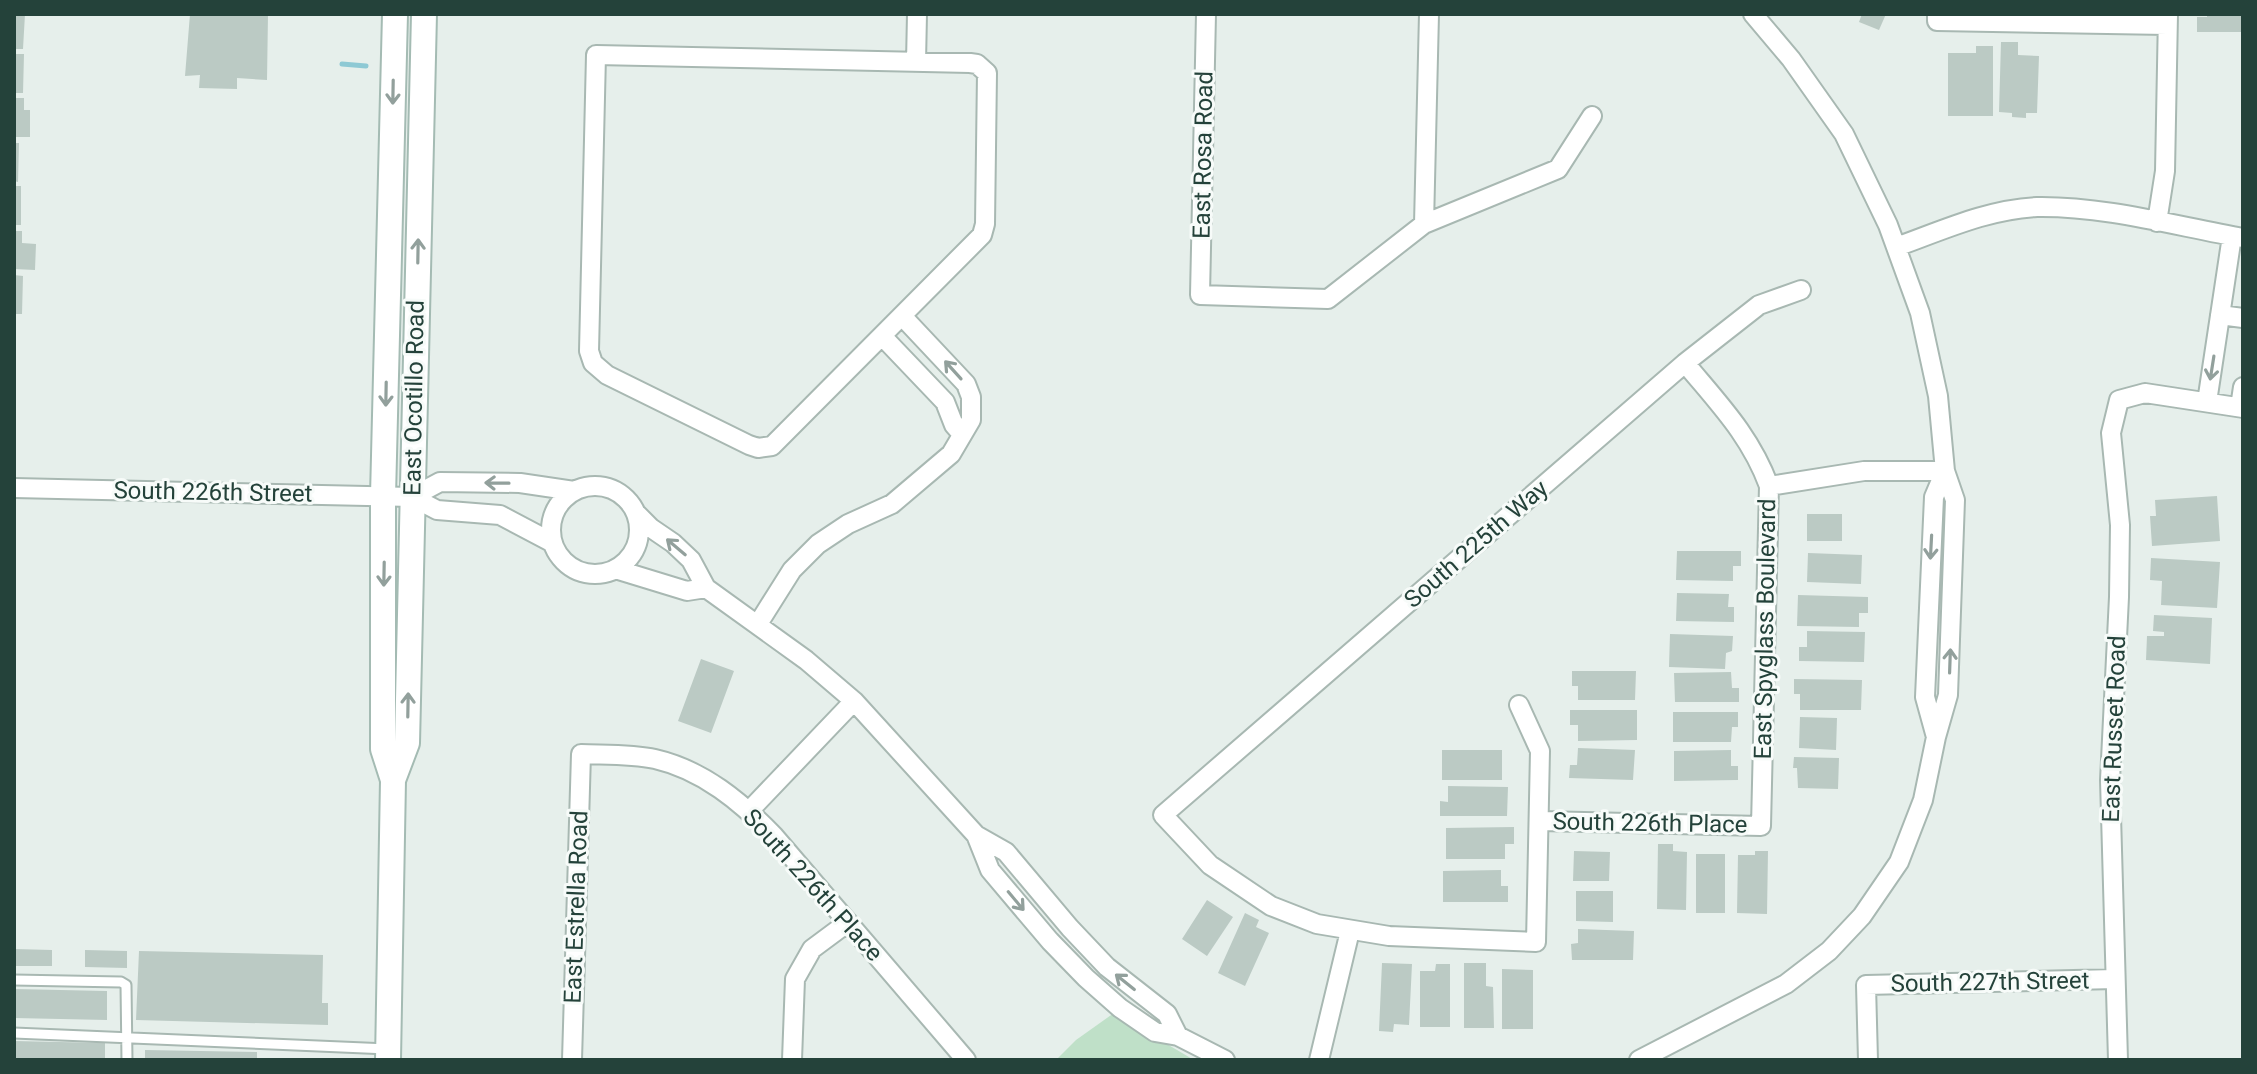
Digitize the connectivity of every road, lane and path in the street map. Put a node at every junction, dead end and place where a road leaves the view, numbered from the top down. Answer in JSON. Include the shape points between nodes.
{"nodes":[{"id":1,"x":395,"y":14,"type":"edge"},
{"id":2,"x":424,"y":14,"type":"edge"},
{"id":3,"x":917,"y":14,"type":"edge"},
{"id":4,"x":1206,"y":14,"type":"edge"},
{"id":5,"x":1429,"y":14,"type":"edge"},
{"id":6,"x":1753,"y":14,"type":"edge"},
{"id":7,"x":1937,"y":18,"type":"edge"},
{"id":8,"x":2168,"y":20,"type":"edge"},
{"id":9,"x":916,"y":62,"type":"junction"},
{"id":10,"x":1592,"y":116,"type":"dead end"},
{"id":11,"x":2157,"y":222,"type":"junction"},
{"id":12,"x":1424,"y":224,"type":"junction"},
{"id":13,"x":2238,"y":237,"type":"edge"},
{"id":14,"x":1896,"y":247,"type":"junction"},
{"id":15,"x":1801,"y":290,"type":"dead end"},
{"id":16,"x":2220,"y":315,"type":"junction"},
{"id":17,"x":903,"y":317,"type":"junction"},
{"id":18,"x":2243,"y":318,"type":"edge"},
{"id":19,"x":883,"y":337,"type":"junction"},
{"id":20,"x":1685,"y":363,"type":"junction"},
{"id":21,"x":2243,"y":387,"type":"edge"},
{"id":22,"x":2207,"y":402,"type":"junction"},
{"id":23,"x":2242,"y":407,"type":"edge"},
{"id":24,"x":961,"y":433,"type":"junction"},
{"id":25,"x":1945,"y":471,"type":"junction"},
{"id":26,"x":1769,"y":486,"type":"junction"},
{"id":27,"x":14,"y":488,"type":"edge"},
{"id":28,"x":574,"y":491,"type":"junction"},
{"id":29,"x":383,"y":496,"type":"junction"},
{"id":30,"x":412,"y":497,"type":"junction"},
{"id":31,"x":636,"y":513,"type":"junction"},
{"id":32,"x":553,"y":543,"type":"junction"},
{"id":33,"x":615,"y":569,"type":"junction"},
{"id":34,"x":706,"y":588,"type":"junction"},
{"id":35,"x":758,"y":624,"type":"junction"},
{"id":36,"x":854,"y":701,"type":"junction"},
{"id":37,"x":1519,"y":705,"type":"dead end"},
{"id":38,"x":581,"y":754,"type":"joint"},
{"id":39,"x":393,"y":780,"type":"junction"},
{"id":40,"x":749,"y":811,"type":"junction"},
{"id":41,"x":1540,"y":821,"type":"junction"},
{"id":42,"x":1761,"y":826,"type":"joint"},
{"id":43,"x":847,"y":923,"type":"junction"},
{"id":44,"x":1350,"y":931,"type":"junction"},
{"id":45,"x":2115,"y":979,"type":"junction"},
{"id":46,"x":14,"y":980,"type":"edge"},
{"id":47,"x":14,"y":1033,"type":"edge"},
{"id":48,"x":128,"y":1036,"type":"junction"},
{"id":49,"x":388,"y":1054,"type":"edge"},
{"id":50,"x":127,"y":1060,"type":"edge"},
{"id":51,"x":572,"y":1060,"type":"edge"},
{"id":52,"x":792,"y":1060,"type":"edge"},
{"id":53,"x":966,"y":1060,"type":"edge"},
{"id":54,"x":1225,"y":1060,"type":"edge"},
{"id":55,"x":1319,"y":1060,"type":"edge"},
{"id":56,"x":1639,"y":1060,"type":"edge"},
{"id":57,"x":1868,"y":1060,"type":"edge"},
{"id":58,"x":2118,"y":1060,"type":"edge"}],
"edges":[{"from":1,"to":29,"type":"main road","name":"East Ocotillo Road","one_way":true},
{"from":30,"to":2,"type":"main road","name":"East Ocotillo Road","one_way":true},
{"from":3,"to":9,"type":"street"},
{"from":4,"to":12,"type":"street","name":"East Rosa Road","via":[[1200,295],[1328,299]]},
{"from":5,"to":12,"type":"street"},
{"from":6,"to":14,"type":"street","via":[[1844,134]]},
{"from":7,"to":8,"type":"street"},
{"from":8,"to":11,"type":"street","via":[[2165,171]]},
{"from":9,"to":17,"type":"street","via":[[970,63],[982,68],[987,79],[984,231]]},
{"from":9,"to":19,"type":"street","via":[[596,55],[589,351],[599,370],[749,445],[765,448]]},
{"from":10,"to":12,"type":"street","via":[[1558,169]]},
{"from":11,"to":13,"type":"street"},
{"from":11,"to":14,"type":"street","via":[[2036,207],[1980,217]]},
{"from":13,"to":16,"type":"street"},
{"from":14,"to":25,"type":"street","via":[[1920,313],[1938,396]]},
{"from":15,"to":20,"type":"street","name":"South 225th Way","via":[[1759,305]]},
{"from":16,"to":18,"type":"street"},
{"from":16,"to":22,"type":"street","one_way":true},
{"from":17,"to":19,"type":"street"},
{"from":24,"to":17,"type":"street","one_way":true,"via":[[972,411],[966,384]]},
{"from":19,"to":24,"type":"street","via":[[945,402]]},
{"from":20,"to":26,"type":"street","name":"East Spyglass Boulevard","via":[[1746,436]]},
{"from":20,"to":44,"type":"street","name":"South 225th Way","via":[[1163,815],[1210,865],[1271,906]]},
{"from":21,"to":23,"type":"street"},
{"from":22,"to":23,"type":"street"},
{"from":22,"to":45,"type":"street","name":"East Russet Road","via":[[2145,393],[2119,400],[2111,433],[2120,525],[2110,780]]},
{"from":24,"to":35,"type":"street","via":[[951,454],[905,494],[832,533],[802,558]]},
{"from":25,"to":26,"type":"street","via":[[1864,471]]},
{"from":25,"to":56,"type":"street","via":[[1955,500],[1948,695],[1923,800],[1899,862],[1862,916],[1829,951],[1786,984]]},
{"from":26,"to":42,"type":"street","name":"East Spyglass Boulevard"},
{"from":27,"to":29,"type":"street","name":"South 226th Street"},
{"from":28,"to":30,"type":"street","one_way":true,"via":[[520,483],[440,482]]},
{"from":28,"to":31,"type":"street","via":[[610,488]]},
{"from":28,"to":32,"type":"street","via":[[554,513]]},
{"from":29,"to":30,"type":"street","name":"South 226th Street"},
{"from":29,"to":39,"type":"main road","name":"East Ocotillo Road","one_way":true,"via":[[383,749]]},
{"from":30,"to":32,"type":"street","via":[[437,510],[500,515]]},
{"from":39,"to":30,"type":"main road","name":"East Ocotillo Road","one_way":true,"via":[[407,743]]},
{"from":31,"to":33,"type":"street","via":[[639,539]]},
{"from":34,"to":31,"type":"street","one_way":true,"via":[[691,560]]},
{"from":32,"to":33,"type":"street","via":[[578,571]]},
{"from":33,"to":34,"type":"street","via":[[687,591]]},
{"from":34,"to":35,"type":"street"},
{"from":35,"to":36,"type":"street"},
{"from":36,"to":40,"type":"street"},
{"from":36,"to":54,"type":"street","via":[[976,835],[990,870],[1086,978],[1155,1032],[1178,1036]]},
{"from":37,"to":41,"type":"street","via":[[1540,751]]},
{"from":38,"to":40,"type":"street","name":"South 226th Place","via":[[655,759],[694,773]]},
{"from":38,"to":51,"type":"street","name":"East Estrella Road"},
{"from":39,"to":49,"type":"main road","name":"East Ocotillo Road"},
{"from":40,"to":43,"type":"street","name":"South 226th Place"},
{"from":41,"to":42,"type":"street","name":"South 226th Place"},
{"from":41,"to":44,"type":"street","via":[[1536,942]]},
{"from":43,"to":52,"type":"street","via":[[812,949],[795,979]]},
{"from":43,"to":53,"type":"street","name":"South 226th Place"},
{"from":44,"to":55,"type":"street"},
{"from":45,"to":57,"type":"street","name":"South 227th Street","via":[[1866,985]]},
{"from":45,"to":58,"type":"street","name":"East Russet Road"},
{"from":46,"to":48,"type":"lane","via":[[121,982],[127,989]]},
{"from":47,"to":48,"type":"lane"},
{"from":48,"to":49,"type":"lane"},
{"from":48,"to":50,"type":"lane"}]}
